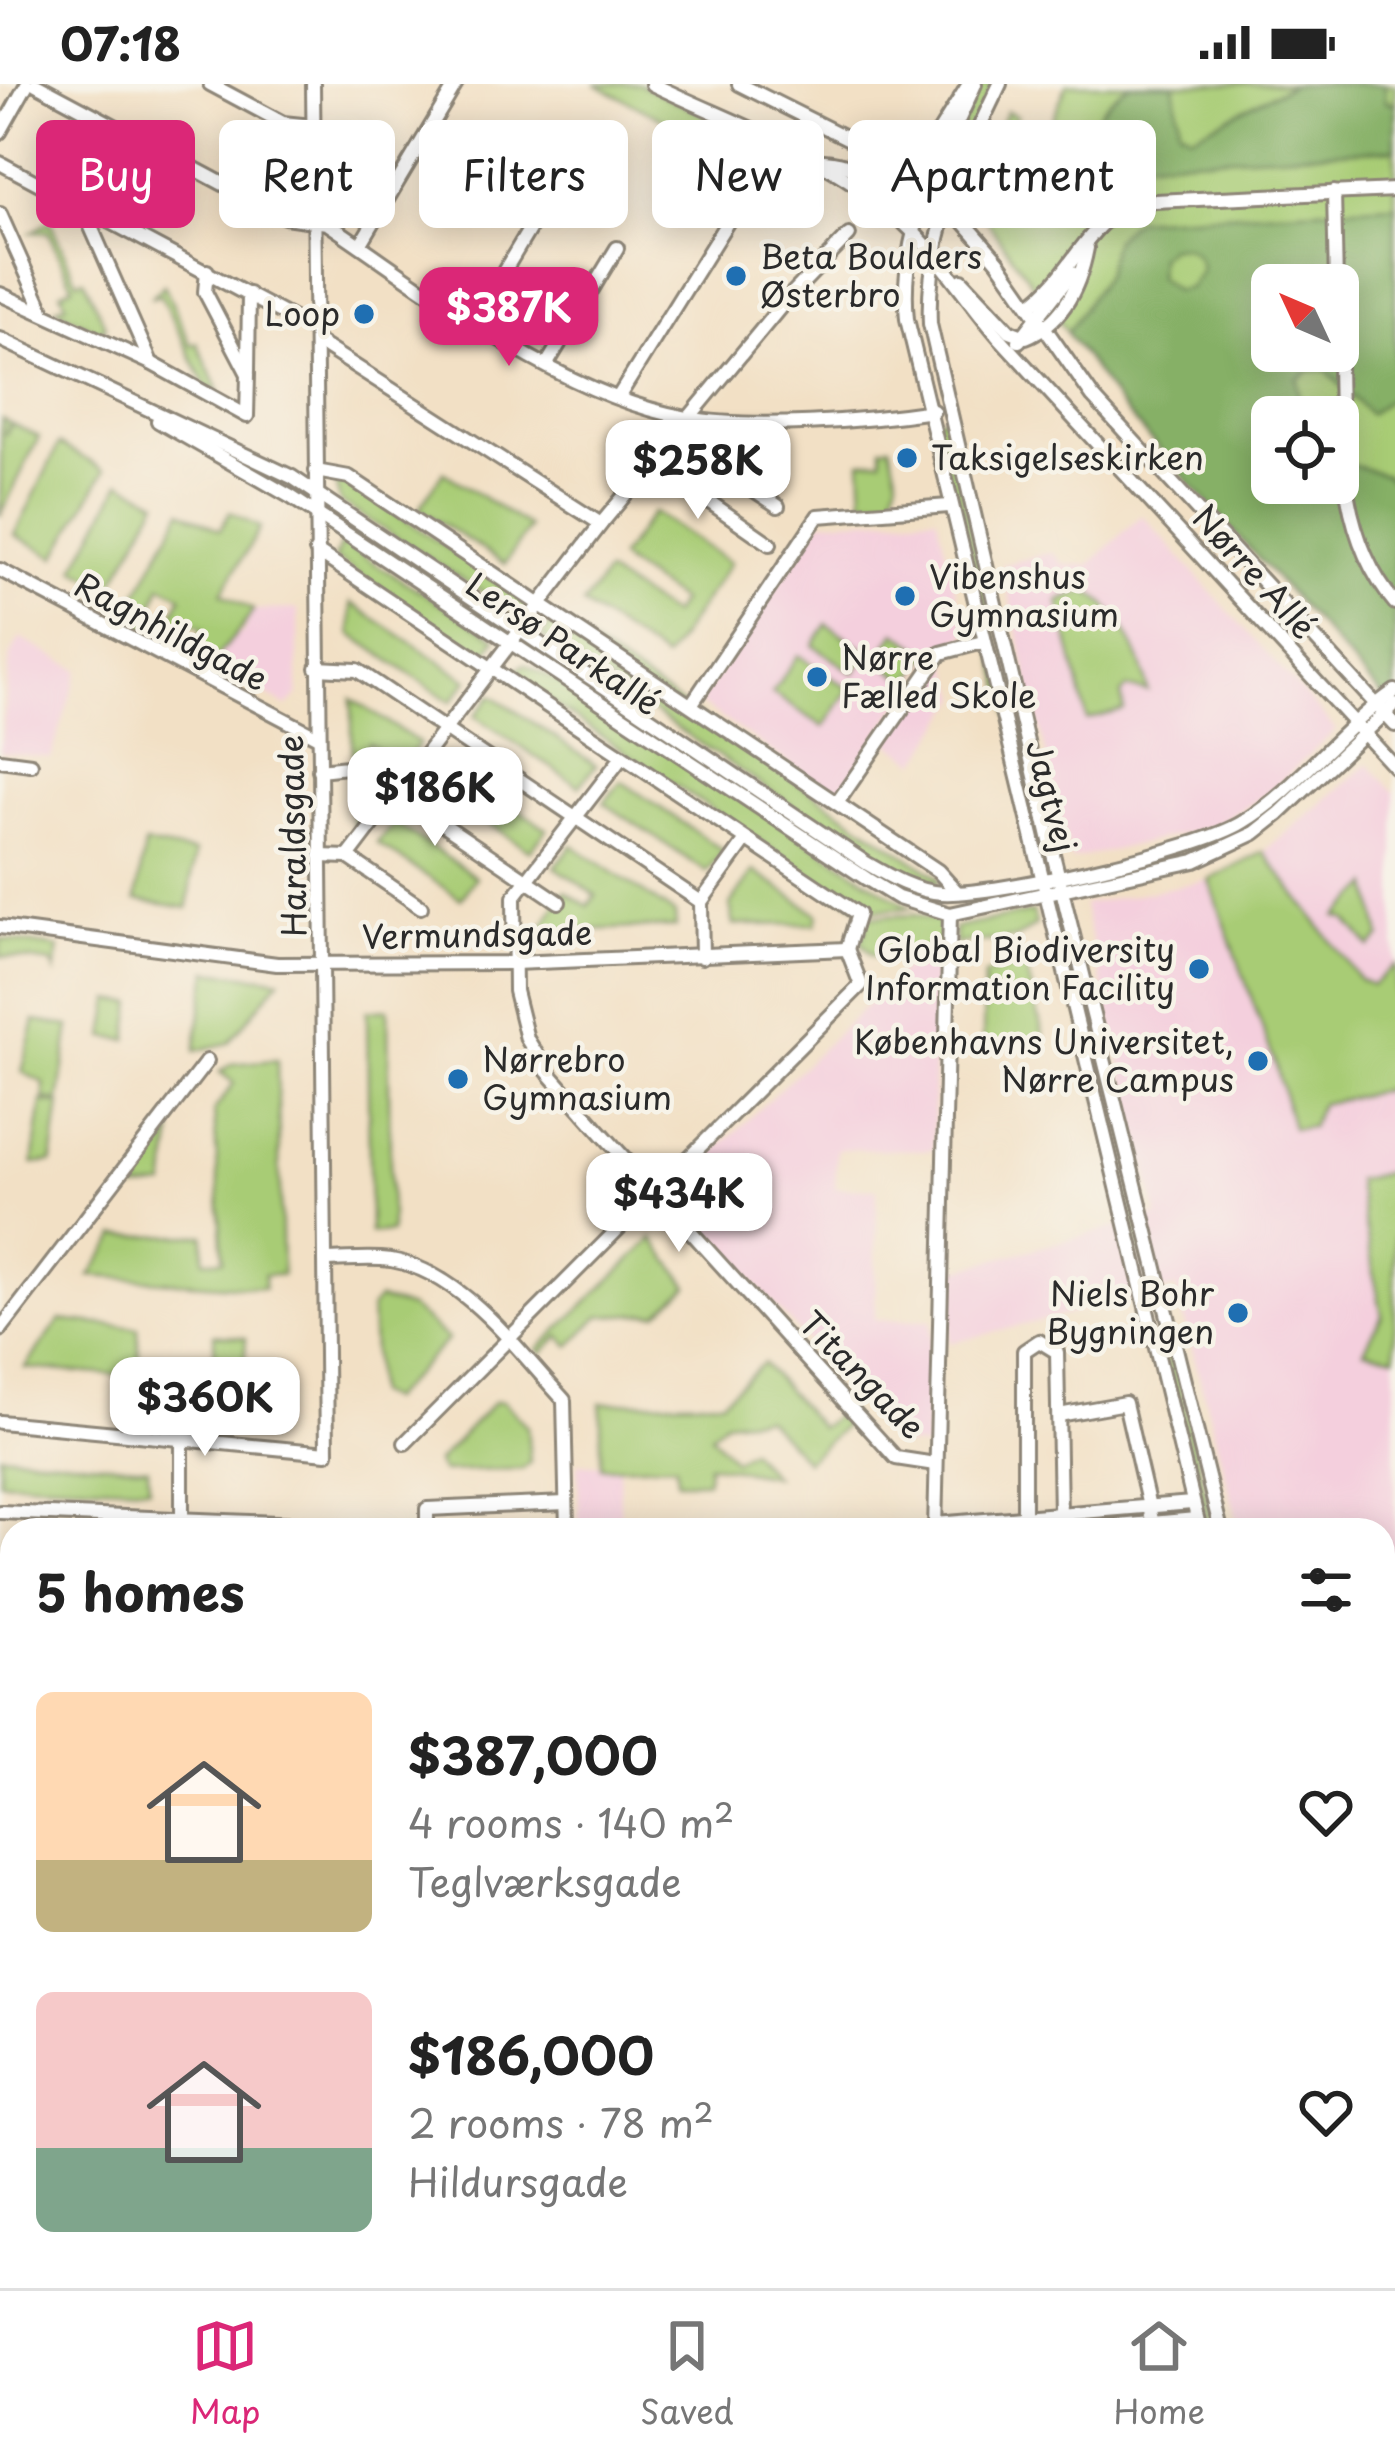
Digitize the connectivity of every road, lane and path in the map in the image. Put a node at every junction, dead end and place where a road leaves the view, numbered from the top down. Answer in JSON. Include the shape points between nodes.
{"nodes":[{"id":1,"x":32,"y":84,"type":"edge"},
{"id":2,"x":210,"y":84,"type":"edge"},
{"id":3,"x":313,"y":84,"type":"edge"},
{"id":4,"x":456,"y":84,"type":"edge"},
{"id":5,"x":652,"y":84,"type":"edge"},
{"id":6,"x":739,"y":84,"type":"edge"},
{"id":7,"x":972,"y":84,"type":"edge"},
{"id":8,"x":1000,"y":84,"type":"edge"},
{"id":9,"x":277,"y":120,"type":"edge"},
{"id":10,"x":312,"y":120,"type":"edge"},
{"id":11,"x":730,"y":120,"type":"edge"},
{"id":12,"x":942,"y":120,"type":"edge"},
{"id":13,"x":956,"y":120,"type":"edge"},
{"id":14,"x":983,"y":120,"type":"edge"},
{"id":15,"x":0,"y":132,"type":"edge"},
{"id":16,"x":848,"y":139,"type":"edge"},
{"id":17,"x":0,"y":163,"type":"edge"},
{"id":18,"x":824,"y":164,"type":"edge"},
{"id":19,"x":36,"y":182,"type":"edge"},
{"id":20,"x":219,"y":182,"type":"edge"},
{"id":21,"x":1395,"y":190,"type":"edge"},
{"id":22,"x":1334,"y":192,"type":"junction"},
{"id":23,"x":0,"y":214,"type":"edge"},
{"id":24,"x":91,"y":228,"type":"edge"},
{"id":25,"x":124,"y":228,"type":"edge"},
{"id":26,"x":316,"y":228,"type":"edge"},
{"id":27,"x":331,"y":228,"type":"edge"},
{"id":28,"x":530,"y":228,"type":"edge"},
{"id":29,"x":724,"y":228,"type":"edge"},
{"id":30,"x":938,"y":228,"type":"edge"},
{"id":31,"x":968,"y":228,"type":"edge"},
{"id":32,"x":911,"y":229,"type":"junction"},
{"id":33,"x":1090,"y":235,"type":"junction"},
{"id":34,"x":849,"y":236,"type":"dead end"},
{"id":35,"x":360,"y":245,"type":"junction"},
{"id":36,"x":617,"y":248,"type":"dead end"},
{"id":37,"x":932,"y":252,"type":"junction"},
{"id":38,"x":1336,"y":264,"type":"edge"},
{"id":39,"x":947,"y":269,"type":"junction"},
{"id":40,"x":207,"y":271,"type":"junction"},
{"id":41,"x":0,"y":294,"type":"edge"},
{"id":42,"x":248,"y":294,"type":"junction"},
{"id":43,"x":43,"y":310,"type":"junction"},
{"id":44,"x":1037,"y":316,"type":"junction"},
{"id":45,"x":475,"y":320,"type":"junction"},
{"id":46,"x":316,"y":336,"type":"junction"},
{"id":47,"x":1020,"y":337,"type":"junction"},
{"id":48,"x":0,"y":339,"type":"edge"},
{"id":49,"x":1017,"y":354,"type":"junction"},
{"id":50,"x":152,"y":363,"type":"junction"},
{"id":51,"x":547,"y":364,"type":"junction"},
{"id":52,"x":1341,"y":372,"type":"edge"},
{"id":53,"x":248,"y":374,"type":"junction"},
{"id":54,"x":619,"y":396,"type":"junction"},
{"id":55,"x":947,"y":408,"type":"junction"},
{"id":56,"x":927,"y":412,"type":"junction"},
{"id":57,"x":147,"y":413,"type":"junction"},
{"id":58,"x":690,"y":418,"type":"junction"},
{"id":59,"x":652,"y":462,"type":"junction"},
{"id":60,"x":316,"y":471,"type":"junction"},
{"id":61,"x":686,"y":485,"type":"junction"},
{"id":62,"x":316,"y":493,"type":"junction"},
{"id":63,"x":778,"y":506,"type":"dead end"},
{"id":64,"x":949,"y":506,"type":"junction"},
{"id":65,"x":316,"y":514,"type":"junction"},
{"id":66,"x":601,"y":524,"type":"junction"},
{"id":67,"x":770,"y":544,"type":"dead end"},
{"id":68,"x":316,"y":550,"type":"junction"},
{"id":69,"x":0,"y":571,"type":"edge"},
{"id":70,"x":1395,"y":603,"type":"edge"},
{"id":71,"x":541,"y":604,"type":"junction"},
{"id":72,"x":522,"y":629,"type":"junction"},
{"id":73,"x":983,"y":641,"type":"junction"},
{"id":74,"x":512,"y":643,"type":"junction"},
{"id":75,"x":317,"y":668,"type":"junction"},
{"id":76,"x":493,"y":670,"type":"junction"},
{"id":77,"x":1395,"y":691,"type":"edge"},
{"id":78,"x":691,"y":706,"type":"junction"},
{"id":79,"x":1388,"y":712,"type":"edge"},
{"id":80,"x":1361,"y":729,"type":"junction"},
{"id":81,"x":446,"y":731,"type":"junction"},
{"id":82,"x":318,"y":737,"type":"junction"},
{"id":83,"x":622,"y":757,"type":"junction"},
{"id":84,"x":0,"y":760,"type":"edge"},
{"id":85,"x":31,"y":764,"type":"dead end"},
{"id":86,"x":1395,"y":767,"type":"edge"},
{"id":87,"x":319,"y":770,"type":"junction"},
{"id":88,"x":396,"y":794,"type":"junction"},
{"id":89,"x":837,"y":803,"type":"junction"},
{"id":90,"x":574,"y":818,"type":"junction"},
{"id":91,"x":746,"y":840,"type":"junction"},
{"id":92,"x":320,"y":856,"type":"junction"},
{"id":93,"x":348,"y":857,"type":"junction"},
{"id":94,"x":1052,"y":875,"type":"junction"},
{"id":95,"x":526,"y":880,"type":"junction"},
{"id":96,"x":1064,"y":890,"type":"junction"},
{"id":97,"x":957,"y":892,"type":"junction"},
{"id":98,"x":1048,"y":893,"type":"junction"},
{"id":99,"x":559,"y":902,"type":"dead end"},
{"id":100,"x":700,"y":902,"type":"junction"},
{"id":101,"x":421,"y":907,"type":"dead end"},
{"id":102,"x":950,"y":914,"type":"junction"},
{"id":103,"x":0,"y":928,"type":"edge"},
{"id":104,"x":847,"y":949,"type":"junction"},
{"id":105,"x":702,"y":957,"type":"junction"},
{"id":106,"x":514,"y":963,"type":"junction"},
{"id":107,"x":322,"y":964,"type":"junction"},
{"id":108,"x":206,"y":1061,"type":"dead end"},
{"id":109,"x":652,"y":1190,"type":"junction"},
{"id":110,"x":325,"y":1260,"type":"junction"},
{"id":111,"x":0,"y":1330,"type":"edge"},
{"id":112,"x":505,"y":1337,"type":"junction"},
{"id":113,"x":182,"y":1396,"type":"dead end"},
{"id":114,"x":1059,"y":1415,"type":"junction"},
{"id":115,"x":0,"y":1422,"type":"edge"},
{"id":116,"x":181,"y":1441,"type":"junction"},
{"id":117,"x":404,"y":1443,"type":"dead end"},
{"id":118,"x":935,"y":1464,"type":"junction"},
{"id":119,"x":566,"y":1503,"type":"junction"},
{"id":120,"x":1192,"y":1503,"type":"junction"},
{"id":121,"x":0,"y":1512,"type":"edge"},
{"id":122,"x":1060,"y":1515,"type":"junction"},
{"id":123,"x":1153,"y":1516,"type":"junction"},
{"id":124,"x":78,"y":1518,"type":"edge"},
{"id":125,"x":182,"y":1518,"type":"edge"},
{"id":126,"x":427,"y":1518,"type":"edge"},
{"id":127,"x":567,"y":1518,"type":"edge"},
{"id":128,"x":935,"y":1518,"type":"edge"},
{"id":129,"x":1017,"y":1518,"type":"edge"},
{"id":130,"x":1044,"y":1518,"type":"edge"},
{"id":131,"x":1142,"y":1518,"type":"edge"},
{"id":132,"x":1163,"y":1518,"type":"edge"},
{"id":133,"x":1196,"y":1518,"type":"edge"},
{"id":134,"x":1218,"y":1518,"type":"edge"}],
"edges":[{"from":1,"to":15,"type":"street"},
{"from":1,"to":20,"type":"street"},
{"from":2,"to":9,"type":"street"},
{"from":3,"to":10,"type":"street","name":"Haraldsgade"},
{"from":4,"to":35,"type":"street"},
{"from":5,"to":11,"type":"street"},
{"from":6,"to":16,"type":"street","name":"Nørre Allé"},
{"from":7,"to":12,"type":"street"},
{"from":7,"to":13,"type":"street","name":"Jagtvej"},
{"from":8,"to":14,"type":"street","name":"Jagtvej"},
{"from":17,"to":19,"type":"street"},
{"from":18,"to":32,"type":"street","name":"Nørre Allé"},
{"from":21,"to":22,"type":"street"},
{"from":22,"to":33,"type":"street","via":[[1133,202]]},
{"from":22,"to":38,"type":"street"},
{"from":23,"to":43,"type":"street"},
{"from":24,"to":50,"type":"street"},
{"from":25,"to":40,"type":"street"},
{"from":26,"to":46,"type":"street","name":"Haraldsgade"},
{"from":27,"to":35,"type":"street"},
{"from":28,"to":45,"type":"street"},
{"from":29,"to":54,"type":"street"},
{"from":30,"to":37,"type":"street","name":"Jagtvej"},
{"from":31,"to":44,"type":"street","name":"Nørre Allé"},
{"from":32,"to":37,"type":"street","name":"Nørre Allé"},
{"from":32,"to":56,"type":"street","name":"Jagtvej","via":[[903,281]]},
{"from":33,"to":44,"type":"street"},
{"from":33,"to":44,"type":"street","via":[[1075,288]]},
{"from":34,"to":58,"type":"street"},
{"from":35,"to":45,"type":"street"},
{"from":36,"to":51,"type":"street"},
{"from":37,"to":39,"type":"street","name":"Nørre Allé"},
{"from":37,"to":55,"type":"street","name":"Jagtvej","via":[[930,324]]},
{"from":39,"to":47,"type":"street"},
{"from":39,"to":49,"type":"street","name":"Nørre Allé"},
{"from":40,"to":42,"type":"street"},
{"from":40,"to":53,"type":"street","via":[[205,292]]},
{"from":41,"to":43,"type":"street"},
{"from":42,"to":46,"type":"street"},
{"from":42,"to":53,"type":"street"},
{"from":43,"to":50,"type":"street"},
{"from":44,"to":47,"type":"street"},
{"from":44,"to":79,"type":"street","name":"Nørre Allé","via":[[1103,409]]},
{"from":45,"to":51,"type":"street"},
{"from":46,"to":60,"type":"street","name":"Haraldsgade"},
{"from":46,"to":66,"type":"street"},
{"from":47,"to":49,"type":"street"},
{"from":48,"to":57,"type":"street","name":"Lersø Parkallé"},
{"from":49,"to":80,"type":"street","name":"Nørre Allé"},
{"from":50,"to":53,"type":"street","via":[[247,416]]},
{"from":51,"to":54,"type":"street"},
{"from":52,"to":70,"type":"street","via":[[1349,500],[1369,563]]},
{"from":54,"to":58,"type":"street"},
{"from":55,"to":56,"type":"street"},
{"from":55,"to":94,"type":"street","name":"Jagtvej"},
{"from":56,"to":58,"type":"street","via":[[734,423]]},
{"from":56,"to":64,"type":"street","name":"Jagtvej"},
{"from":57,"to":62,"type":"street","name":"Lersø Parkallé"},
{"from":57,"to":65,"type":"street","name":"Lersø Parkallé"},
{"from":58,"to":59,"type":"street"},
{"from":59,"to":61,"type":"street"},
{"from":59,"to":66,"type":"street"},
{"from":60,"to":62,"type":"street","name":"Haraldsgade"},
{"from":60,"to":71,"type":"street","name":"Lersø Parkallé","via":[[349,477]]},
{"from":61,"to":63,"type":"street","via":[[713,463]]},
{"from":61,"to":67,"type":"street"},
{"from":62,"to":65,"type":"street","name":"Haraldsgade"},
{"from":62,"to":72,"type":"street","name":"Lersø Parkallé"},
{"from":64,"to":73,"type":"street","name":"Jagtvej"},
{"from":64,"to":78,"type":"street","via":[[818,516]]},
{"from":65,"to":68,"type":"street","name":"Haraldsgade"},
{"from":65,"to":74,"type":"street","name":"Lersø Parkallé"},
{"from":66,"to":71,"type":"street"},
{"from":68,"to":75,"type":"street","name":"Haraldsgade"},
{"from":68,"to":76,"type":"street","name":"Lersø Parkallé"},
{"from":69,"to":82,"type":"street","name":"Ragnhildgade"},
{"from":71,"to":72,"type":"street"},
{"from":71,"to":78,"type":"street","name":"Lersø Parkallé"},
{"from":72,"to":74,"type":"street"},
{"from":72,"to":97,"type":"street","name":"Lersø Parkallé","via":[[866,863],[900,882]]},
{"from":73,"to":89,"type":"street","via":[[941,653]]},
{"from":73,"to":94,"type":"street","name":"Jagtvej"},
{"from":74,"to":76,"type":"street"},
{"from":74,"to":102,"type":"street","name":"Lersø Parkallé","via":[[867,879]]},
{"from":75,"to":81,"type":"street","via":[[357,670]]},
{"from":75,"to":82,"type":"street","name":"Haraldsgade"},
{"from":76,"to":81,"type":"street"},
{"from":76,"to":83,"type":"street","name":"Lersø Parkallé"},
{"from":77,"to":79,"type":"street"},
{"from":78,"to":89,"type":"street","name":"Lersø Parkallé"},
{"from":79,"to":80,"type":"street"},
{"from":80,"to":86,"type":"street","name":"Nørre Allé"},
{"from":80,"to":94,"type":"street","name":"Lersø Parkallé","via":[[1222,834]]},
{"from":80,"to":96,"type":"street","via":[[1279,814],[1223,850]]},
{"from":81,"to":88,"type":"street"},
{"from":81,"to":90,"type":"street"},
{"from":82,"to":87,"type":"street","name":"Haraldsgade"},
{"from":83,"to":90,"type":"street"},
{"from":83,"to":91,"type":"street","name":"Lersø Parkallé"},
{"from":84,"to":85,"type":"street"},
{"from":87,"to":88,"type":"street","via":[[357,766]]},
{"from":87,"to":92,"type":"street","name":"Haraldsgade"},
{"from":88,"to":93,"type":"street"},
{"from":88,"to":95,"type":"street"},
{"from":89,"to":97,"type":"street","name":"Lersø Parkallé"},
{"from":90,"to":95,"type":"street"},
{"from":90,"to":100,"type":"street"},
{"from":91,"to":100,"type":"street"},
{"from":91,"to":104,"type":"street","name":"Lersø Parkallé","via":[[858,914]]},
{"from":92,"to":93,"type":"street"},
{"from":92,"to":107,"type":"street","name":"Haraldsgade"},
{"from":93,"to":101,"type":"street"},
{"from":94,"to":96,"type":"street","name":"Jagtvej"},
{"from":94,"to":97,"type":"street","name":"Lersø Parkallé"},
{"from":94,"to":98,"type":"street","name":"Jagtvej"},
{"from":95,"to":99,"type":"street"},
{"from":95,"to":106,"type":"street","name":"Titangade","via":[[513,904]]},
{"from":96,"to":98,"type":"street"},
{"from":96,"to":134,"type":"street","name":"Jagtvej"},
{"from":98,"to":102,"type":"street"},
{"from":98,"to":120,"type":"street","name":"Jagtvej"},
{"from":100,"to":105,"type":"street"},
{"from":102,"to":118,"type":"street"},
{"from":103,"to":107,"type":"street","name":"Vermundsgade","via":[[248,963]]},
{"from":104,"to":105,"type":"street","name":"Vermundsgade"},
{"from":104,"to":109,"type":"street","via":[[861,985]]},
{"from":105,"to":106,"type":"street","name":"Vermundsgade"},
{"from":106,"to":107,"type":"street","name":"Vermundsgade"},
{"from":106,"to":109,"type":"street","name":"Titangade","via":[[520,1017],[535,1054]]},
{"from":107,"to":110,"type":"street","name":"Haraldsgade"},
{"from":108,"to":111,"type":"street"},
{"from":109,"to":112,"type":"street"},
{"from":109,"to":118,"type":"street","name":"Titangade","via":[[896,1458]]},
{"from":110,"to":112,"type":"street","via":[[393,1261],[433,1274]]},
{"from":110,"to":116,"type":"street","name":"Haraldsgade","via":[[327,1453]]},
{"from":112,"to":117,"type":"street"},
{"from":112,"to":119,"type":"street","via":[[564,1400]]},
{"from":113,"to":116,"type":"street"},
{"from":114,"to":122,"type":"street"},
{"from":114,"to":123,"type":"street","via":[[1125,1403]]},
{"from":114,"to":129,"type":"street","via":[[1057,1352],[1039,1341],[1024,1351]]},
{"from":115,"to":116,"type":"street"},
{"from":116,"to":125,"type":"street"},
{"from":118,"to":128,"type":"street"},
{"from":119,"to":126,"type":"street","via":[[427,1509]]},
{"from":119,"to":127,"type":"street"},
{"from":120,"to":123,"type":"street"},
{"from":120,"to":133,"type":"street","name":"Jagtvej"},
{"from":121,"to":124,"type":"street"},
{"from":122,"to":123,"type":"street"},
{"from":122,"to":130,"type":"street"},
{"from":123,"to":131,"type":"street"},
{"from":123,"to":132,"type":"street"}]}
